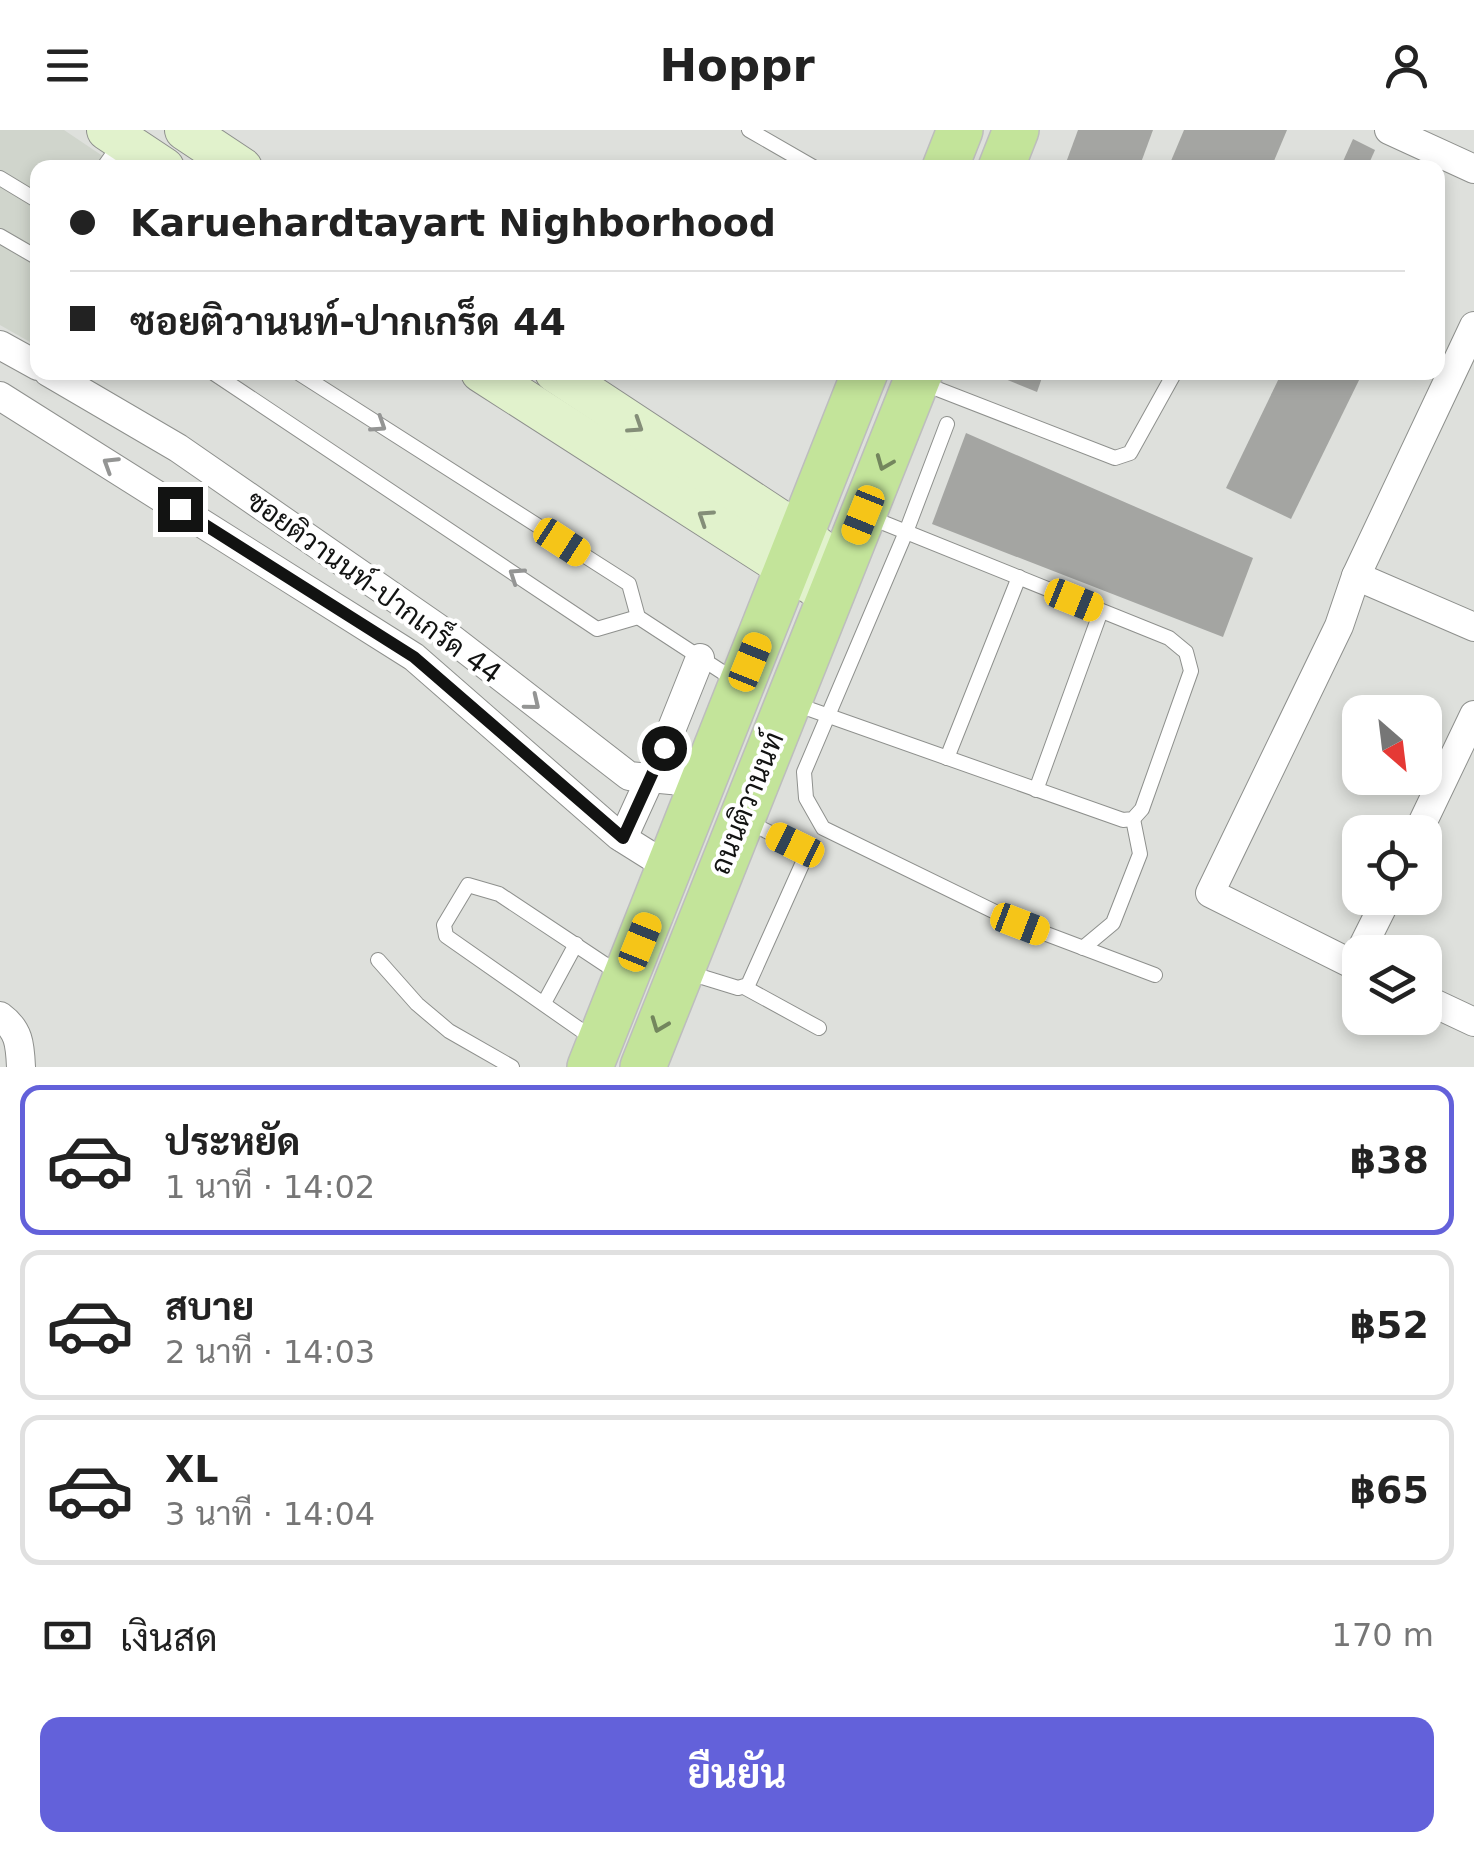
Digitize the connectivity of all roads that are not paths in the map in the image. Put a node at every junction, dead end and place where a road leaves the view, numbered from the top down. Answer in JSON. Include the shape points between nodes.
{"nodes":[{"id":1,"x":185,"y":130,"type":"edge"},
{"id":2,"x":748,"y":130,"type":"edge"},
{"id":3,"x":960,"y":130,"type":"edge"},
{"id":4,"x":1016,"y":130,"type":"edge"},
{"id":5,"x":1389,"y":130,"type":"edge"},
{"id":6,"x":230,"y":160,"type":"edge"},
{"id":7,"x":801,"y":160,"type":"edge"},
{"id":8,"x":948,"y":160,"type":"edge"},
{"id":9,"x":1005,"y":160,"type":"edge"},
{"id":10,"x":1474,"y":169,"type":"edge"},
{"id":11,"x":0,"y":178,"type":"edge"},
{"id":12,"x":30,"y":196,"type":"edge"},
{"id":13,"x":0,"y":236,"type":"edge"},
{"id":14,"x":30,"y":253,"type":"edge"},
{"id":15,"x":1474,"y":326,"type":"edge"},
{"id":16,"x":0,"y":345,"type":"edge"},
{"id":17,"x":30,"y":362,"type":"edge"},
{"id":18,"x":62,"y":380,"type":"edge"},
{"id":19,"x":224,"y":380,"type":"edge"},
{"id":20,"x":310,"y":380,"type":"edge"},
{"id":21,"x":495,"y":380,"type":"edge"},
{"id":22,"x":566,"y":380,"type":"edge"},
{"id":23,"x":861,"y":380,"type":"edge"},
{"id":24,"x":917,"y":380,"type":"edge"},
{"id":25,"x":925,"y":380,"type":"edge"},
{"id":26,"x":1171,"y":380,"type":"edge"},
{"id":27,"x":0,"y":396,"type":"edge"},
{"id":28,"x":947,"y":424,"type":"dead end"},
{"id":29,"x":863,"y":515,"type":"junction"},
{"id":30,"x":906,"y":532,"type":"junction"},
{"id":31,"x":794,"y":552,"type":"junction"},
{"id":32,"x":1356,"y":576,"type":"junction"},
{"id":33,"x":1019,"y":578,"type":"junction"},
{"id":34,"x":836,"y":582,"type":"junction"},
{"id":35,"x":1102,"y":611,"type":"junction"},
{"id":36,"x":638,"y":618,"type":"junction"},
{"id":37,"x":1474,"y":627,"type":"edge"},
{"id":38,"x":700,"y":658,"type":"junction"},
{"id":39,"x":741,"y":684,"type":"junction"},
{"id":40,"x":787,"y":702,"type":"junction"},
{"id":41,"x":830,"y":715,"type":"junction"},
{"id":42,"x":1474,"y":715,"type":"edge"},
{"id":43,"x":947,"y":758,"type":"junction"},
{"id":44,"x":650,"y":778,"type":"junction"},
{"id":45,"x":702,"y":783,"type":"junction"},
{"id":46,"x":1036,"y":790,"type":"junction"},
{"id":47,"x":1426,"y":815,"type":"edge"},
{"id":48,"x":741,"y":819,"type":"junction"},
{"id":49,"x":1133,"y":819,"type":"junction"},
{"id":50,"x":623,"y":838,"type":"junction"},
{"id":51,"x":670,"y":868,"type":"junction"},
{"id":52,"x":576,"y":944,"type":"junction"},
{"id":53,"x":1083,"y":948,"type":"junction"},
{"id":54,"x":1342,"y":952,"type":"edge"},
{"id":55,"x":378,"y":960,"type":"dead end"},
{"id":56,"x":681,"y":970,"type":"junction"},
{"id":57,"x":1155,"y":975,"type":"dead end"},
{"id":58,"x":626,"y":979,"type":"junction"},
{"id":59,"x":744,"y":988,"type":"junction"},
{"id":60,"x":544,"y":1003,"type":"junction"},
{"id":61,"x":1442,"y":1007,"type":"edge"},
{"id":62,"x":0,"y":1016,"type":"edge"},
{"id":63,"x":1474,"y":1022,"type":"edge"},
{"id":64,"x":818,"y":1028,"type":"dead end"},
{"id":65,"x":595,"y":1056,"type":"edge"},
{"id":66,"x":21,"y":1067,"type":"edge"},
{"id":67,"x":512,"y":1067,"type":"edge"},
{"id":68,"x":643,"y":1067,"type":"edge"}],
"edges":[{"from":1,"to":6,"type":"main road"},
{"from":2,"to":7,"type":"lane"},
{"from":3,"to":8,"type":"main road"},
{"from":4,"to":9,"type":"main road"},
{"from":5,"to":10,"type":"street"},
{"from":11,"to":12,"type":"lane"},
{"from":13,"to":14,"type":"lane"},
{"from":15,"to":32,"type":"street"},
{"from":16,"to":17,"type":"street"},
{"from":18,"to":44,"type":"street","name":"ซอยติวานนท์-ปากเกร็ด 44","one_way":true,"via":[[178,448],[438,628],[628,776]]},
{"from":36,"to":19,"type":"lane","one_way":true,"via":[[597,629]]},
{"from":20,"to":36,"type":"lane","one_way":true,"via":[[629,584]]},
{"from":31,"to":21,"type":"main road","one_way":true},
{"from":22,"to":31,"type":"main road","one_way":true},
{"from":23,"to":31,"type":"main road","name":"ถนนติวานนท์"},
{"from":24,"to":29,"type":"main road","name":"ถนนติวานนท์","one_way":true},
{"from":25,"to":26,"type":"lane","via":[[1115,458],[1130,454]]},
{"from":50,"to":27,"type":"street","name":"ซอยติวานนท์-ปากเกร็ด 44","one_way":true,"via":[[414,657]]},
{"from":28,"to":30,"type":"lane"},
{"from":29,"to":30,"type":"lane"},
{"from":29,"to":34,"type":"main road","name":"ถนนติวานนท์"},
{"from":30,"to":33,"type":"lane"},
{"from":30,"to":41,"type":"lane"},
{"from":31,"to":34,"type":"main road"},
{"from":31,"to":39,"type":"main road","name":"ถนนติวานนท์"},
{"from":32,"to":37,"type":"street"},
{"from":32,"to":54,"type":"street","via":[[1339,626],[1210,893]]},
{"from":33,"to":35,"type":"lane"},
{"from":33,"to":43,"type":"lane"},
{"from":34,"to":40,"type":"main road","name":"ถนนติวานนท์"},
{"from":35,"to":46,"type":"lane"},
{"from":35,"to":49,"type":"lane","via":[[1169,638],[1186,652],[1191,671]]},
{"from":36,"to":38,"type":"lane"},
{"from":38,"to":39,"type":"lane"},
{"from":38,"to":44,"type":"street"},
{"from":39,"to":45,"type":"main road","name":"ถนนติวานนท์"},
{"from":40,"to":41,"type":"lane"},
{"from":40,"to":48,"type":"main road","name":"ถนนติวานนท์"},
{"from":41,"to":43,"type":"lane"},
{"from":41,"to":53,"type":"lane","via":[[804,772],[806,798],[823,828]]},
{"from":42,"to":47,"type":"street"},
{"from":43,"to":46,"type":"lane"},
{"from":44,"to":45,"type":"street","name":"ซอยติวานนท์-ปากเกร็ด 44"},
{"from":44,"to":50,"type":"street"},
{"from":45,"to":51,"type":"main road","name":"ถนนติวานนท์"},
{"from":46,"to":49,"type":"lane"},
{"from":48,"to":56,"type":"main road","name":"ถนนติวานนท์"},
{"from":48,"to":59,"type":"lane","via":[[804,855]]},
{"from":49,"to":53,"type":"lane","via":[[1140,854],[1113,923]]},
{"from":50,"to":51,"type":"street","name":"ซอยติวานนท์-ปากเกร็ด 44"},
{"from":51,"to":58,"type":"main road","name":"ถนนติวานนท์"},
{"from":52,"to":58,"type":"lane"},
{"from":52,"to":60,"type":"lane"},
{"from":52,"to":60,"type":"lane","via":[[500,894],[468,885],[450,912],[446,936]]},
{"from":53,"to":57,"type":"lane"},
{"from":55,"to":67,"type":"lane","via":[[449,1031]]},
{"from":56,"to":59,"type":"lane"},
{"from":56,"to":68,"type":"main road","name":"ถนนติวานนท์","one_way":true},
{"from":58,"to":65,"type":"main road","name":"ถนนติวานนท์"},
{"from":59,"to":64,"type":"lane"},
{"from":60,"to":65,"type":"lane"},
{"from":61,"to":63,"type":"street"},
{"from":62,"to":66,"type":"street","via":[[14,1026]]}]}
